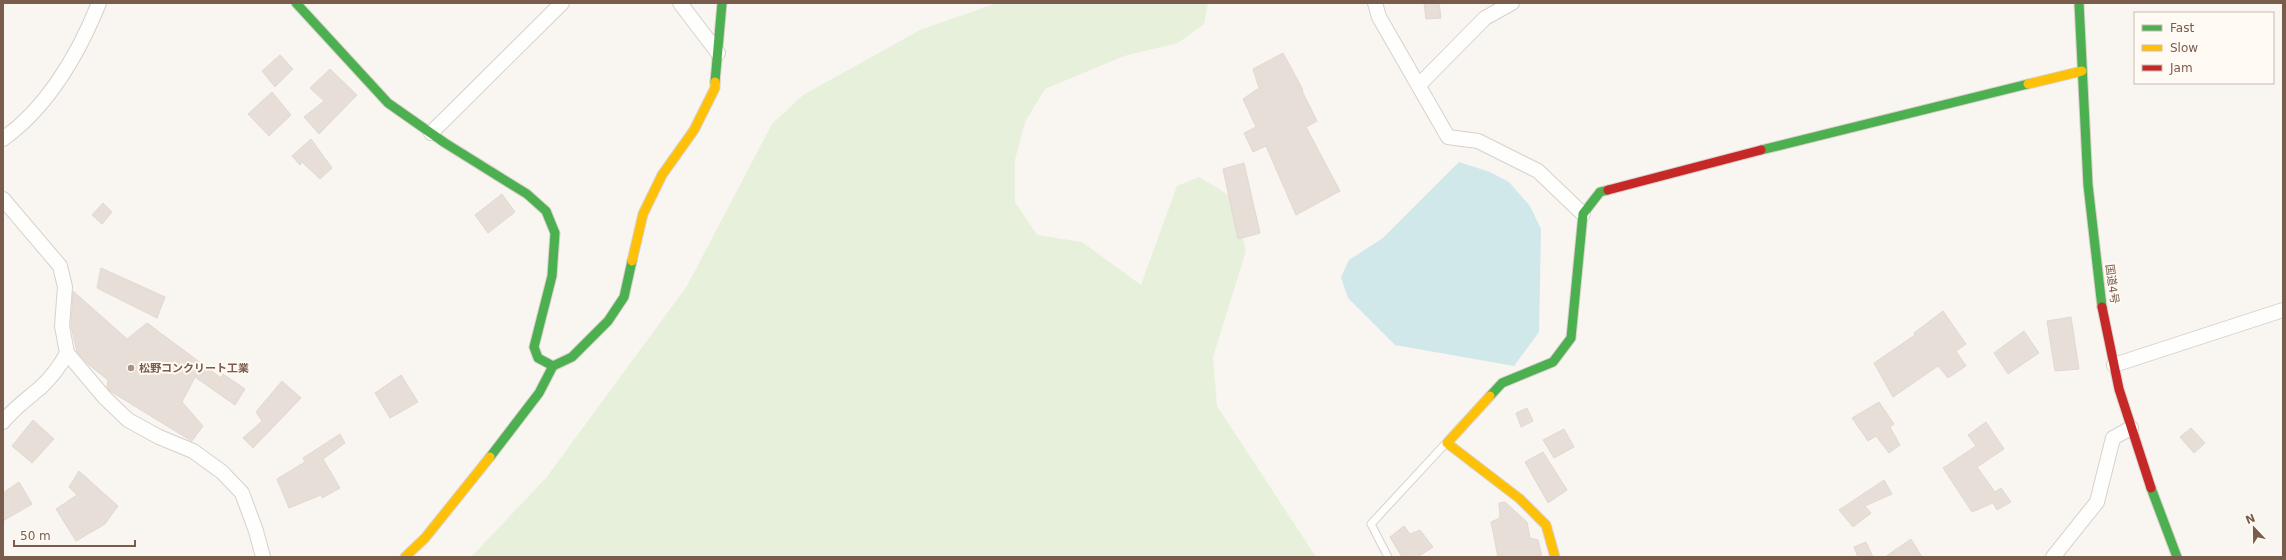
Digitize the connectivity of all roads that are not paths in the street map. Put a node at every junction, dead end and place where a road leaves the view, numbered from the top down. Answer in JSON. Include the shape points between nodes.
{"nodes":[{"id":1,"x":99,"y":3,"type":"edge"},
{"id":2,"x":296,"y":3,"type":"edge"},
{"id":3,"x":562,"y":3,"type":"edge"},
{"id":4,"x":680,"y":3,"type":"edge"},
{"id":5,"x":722,"y":3,"type":"edge"},
{"id":6,"x":1375,"y":3,"type":"edge"},
{"id":7,"x":1512,"y":3,"type":"edge"},
{"id":8,"x":2079,"y":3,"type":"edge"},
{"id":9,"x":718,"y":53,"type":"junction"},
{"id":10,"x":2082,"y":71,"type":"junction"},
{"id":11,"x":1419,"y":85,"type":"junction"},
{"id":12,"x":431,"y":133,"type":"junction"},
{"id":13,"x":3,"y":139,"type":"edge"},
{"id":14,"x":3,"y":199,"type":"edge"},
{"id":15,"x":1583,"y":214,"type":"junction"},
{"id":16,"x":2283,"y":310,"type":"edge"},
{"id":17,"x":67,"y":353,"type":"junction"},
{"id":18,"x":2114,"y":365,"type":"junction"},
{"id":19,"x":553,"y":366,"type":"junction"},
{"id":20,"x":3,"y":422,"type":"edge"},
{"id":21,"x":2131,"y":428,"type":"junction"},
{"id":22,"x":1447,"y":443,"type":"junction"},
{"id":23,"x":262,"y":557,"type":"edge"},
{"id":24,"x":405,"y":557,"type":"edge"},
{"id":25,"x":1388,"y":557,"type":"edge"},
{"id":26,"x":1555,"y":557,"type":"edge"},
{"id":27,"x":2053,"y":557,"type":"edge"},
{"id":28,"x":2177,"y":557,"type":"edge"}],
"edges":[{"from":1,"to":13,"type":"street","via":[[69,64],[45,101]]},
{"from":2,"to":12,"type":"main road","via":[[388,103]]},
{"from":3,"to":12,"type":"street"},
{"from":4,"to":9,"type":"street"},
{"from":5,"to":9,"type":"main road"},
{"from":6,"to":11,"type":"street","via":[[1379,17]]},
{"from":7,"to":11,"type":"street","via":[[1485,18]]},
{"from":8,"to":10,"type":"main road","name":"国道4号"},
{"from":9,"to":19,"type":"main road","via":[[714,88],[694,130],[662,175],[643,214],[624,297],[608,321],[572,356]]},
{"from":10,"to":15,"type":"main road","via":[[1635,181],[1600,192]]},
{"from":10,"to":18,"type":"main road","name":"国道4号","via":[[2088,188],[2100,290]]},
{"from":11,"to":15,"type":"street","via":[[1448,137],[1478,141],[1538,171]]},
{"from":12,"to":19,"type":"main road","via":[[527,194],[546,211],[555,233],[552,276],[534,347],[538,358]]},
{"from":14,"to":17,"type":"street","via":[[60,266],[65,287],[62,326]]},
{"from":15,"to":22,"type":"main road","via":[[1571,338],[1553,362],[1502,383]]},
{"from":16,"to":18,"type":"street"},
{"from":17,"to":20,"type":"street","via":[[41,386]]},
{"from":17,"to":23,"type":"street","via":[[105,398],[128,420],[193,451],[222,472],[242,493],[256,531]]},
{"from":18,"to":21,"type":"main road","name":"国道4号"},
{"from":19,"to":24,"type":"main road","via":[[539,392],[501,444],[425,538]]},
{"from":21,"to":27,"type":"street","via":[[2113,438],[2097,502]]},
{"from":21,"to":28,"type":"main road","name":"国道4号"},
{"from":22,"to":25,"type":"lane","via":[[1371,524]]},
{"from":22,"to":26,"type":"main road","via":[[1520,499],[1546,525]]}]}
